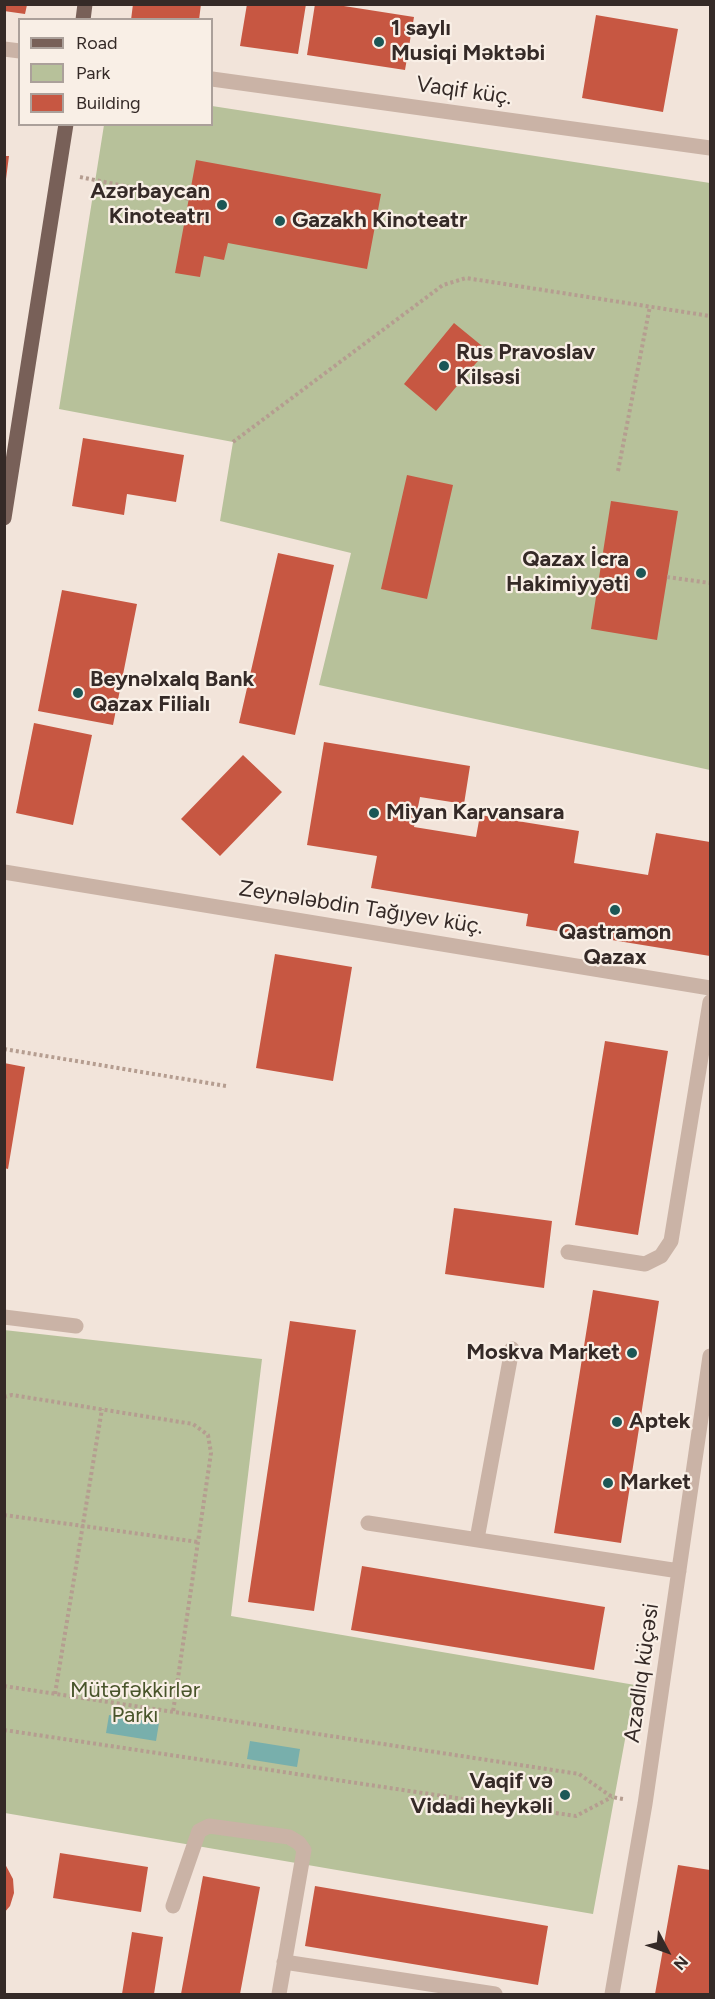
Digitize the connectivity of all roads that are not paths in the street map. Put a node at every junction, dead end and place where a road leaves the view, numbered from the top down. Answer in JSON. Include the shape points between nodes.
{"nodes":[{"id":1,"x":213,"y":79,"type":"edge"},
{"id":2,"x":66,"y":126,"type":"edge"},
{"id":3,"x":711,"y":148,"type":"edge"},
{"id":4,"x":4,"y":518,"type":"edge"},
{"id":5,"x":4,"y":872,"type":"edge"},
{"id":6,"x":711,"y":988,"type":"edge"},
{"id":7,"x":711,"y":1002,"type":"edge"},
{"id":8,"x":568,"y":1252,"type":"dead end"},
{"id":9,"x":4,"y":1317,"type":"edge"},
{"id":10,"x":76,"y":1326,"type":"dead end"},
{"id":11,"x":512,"y":1348,"type":"dead end"},
{"id":12,"x":711,"y":1356,"type":"edge"},
{"id":13,"x":368,"y":1523,"type":"dead end"},
{"id":14,"x":477,"y":1539,"type":"junction"},
{"id":15,"x":679,"y":1571,"type":"junction"},
{"id":16,"x":173,"y":1906,"type":"dead end"},
{"id":17,"x":284,"y":1962,"type":"junction"},
{"id":18,"x":279,"y":1995,"type":"edge"},
{"id":19,"x":495,"y":1995,"type":"edge"},
{"id":20,"x":612,"y":1995,"type":"edge"}],
"edges":[{"from":1,"to":3,"type":"street","name":"Vaqif küç."},
{"from":2,"to":4,"type":"main road"},
{"from":5,"to":6,"type":"street","name":"Zeynələbdin Tağıyev küç."},
{"from":7,"to":8,"type":"street","via":[[671,1241],[661,1256],[645,1264]]},
{"from":9,"to":10,"type":"street"},
{"from":11,"to":14,"type":"street"},
{"from":12,"to":15,"type":"street","name":"Azadlıq küçəsi"},
{"from":13,"to":14,"type":"street"},
{"from":14,"to":15,"type":"street"},
{"from":15,"to":20,"type":"street","name":"Azadlıq küçəsi"},
{"from":16,"to":17,"type":"street","via":[[199,1831],[209,1826],[289,1836],[304,1850]]},
{"from":17,"to":18,"type":"street"},
{"from":17,"to":19,"type":"street"}]}
